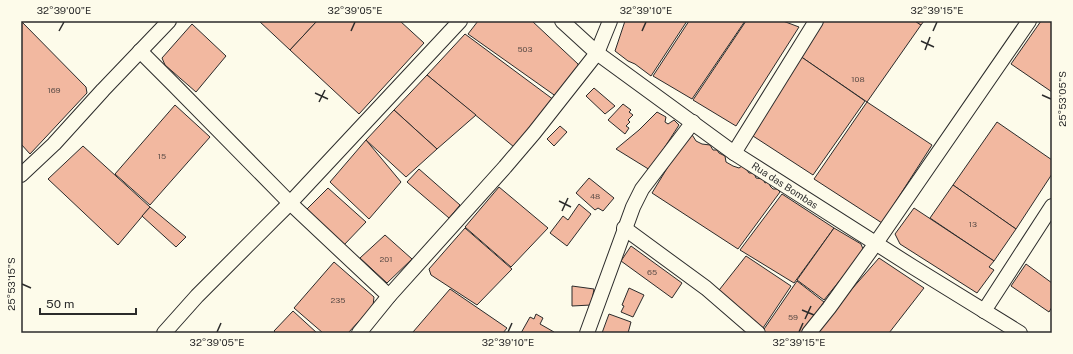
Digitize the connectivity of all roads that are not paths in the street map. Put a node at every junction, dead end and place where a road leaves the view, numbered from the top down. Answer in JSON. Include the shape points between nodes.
{"nodes":[{"id":1,"x":169,"y":21,"type":"edge"},
{"id":2,"x":460,"y":21,"type":"edge"},
{"id":3,"x":562,"y":21,"type":"edge"},
{"id":4,"x":610,"y":21,"type":"edge"},
{"id":5,"x":816,"y":21,"type":"edge"},
{"id":6,"x":1029,"y":21,"type":"edge"},
{"id":7,"x":140,"y":51,"type":"junction"},
{"id":8,"x":597,"y":53,"type":"junction"},
{"id":9,"x":693,"y":122,"type":"junction"},
{"id":10,"x":734,"y":152,"type":"junction"},
{"id":11,"x":21,"y":175,"type":"edge"},
{"id":12,"x":290,"y":203,"type":"junction"},
{"id":13,"x":1052,"y":206,"type":"edge"},
{"id":14,"x":624,"y":228,"type":"junction"},
{"id":15,"x":876,"y":243,"type":"junction"},
{"id":16,"x":389,"y":296,"type":"junction"},
{"id":17,"x":984,"y":311,"type":"junction"},
{"id":18,"x":164,"y":333,"type":"edge"},
{"id":19,"x":358,"y":333,"type":"edge"},
{"id":20,"x":587,"y":333,"type":"edge"},
{"id":21,"x":758,"y":333,"type":"edge"},
{"id":22,"x":809,"y":333,"type":"edge"},
{"id":23,"x":1020,"y":333,"type":"edge"}],
"edges":[{"from":1,"to":7,"type":"street"},
{"from":2,"to":12,"type":"street"},
{"from":3,"to":8,"type":"street","name":"Rua das Bombas"},
{"from":4,"to":8,"type":"street"},
{"from":5,"to":10,"type":"street"},
{"from":6,"to":15,"type":"street"},
{"from":7,"to":11,"type":"street","via":[[54,144]]},
{"from":7,"to":12,"type":"street"},
{"from":8,"to":9,"type":"street","name":"Rua das Bombas"},
{"from":8,"to":16,"type":"street","via":[[530,138]]},
{"from":9,"to":10,"type":"street","name":"Rua das Bombas"},
{"from":9,"to":14,"type":"street","via":[[642,189]]},
{"from":10,"to":15,"type":"street","name":"Rua das Bombas"},
{"from":12,"to":16,"type":"street"},
{"from":12,"to":18,"type":"street","via":[[197,296]]},
{"from":13,"to":17,"type":"street"},
{"from":14,"to":20,"type":"street"},
{"from":14,"to":21,"type":"street","via":[[706,288]]},
{"from":15,"to":17,"type":"street","name":"Rua das Bombas"},
{"from":15,"to":22,"type":"street"},
{"from":16,"to":19,"type":"street"},
{"from":17,"to":23,"type":"street","name":"Rua das Bombas"}]}
